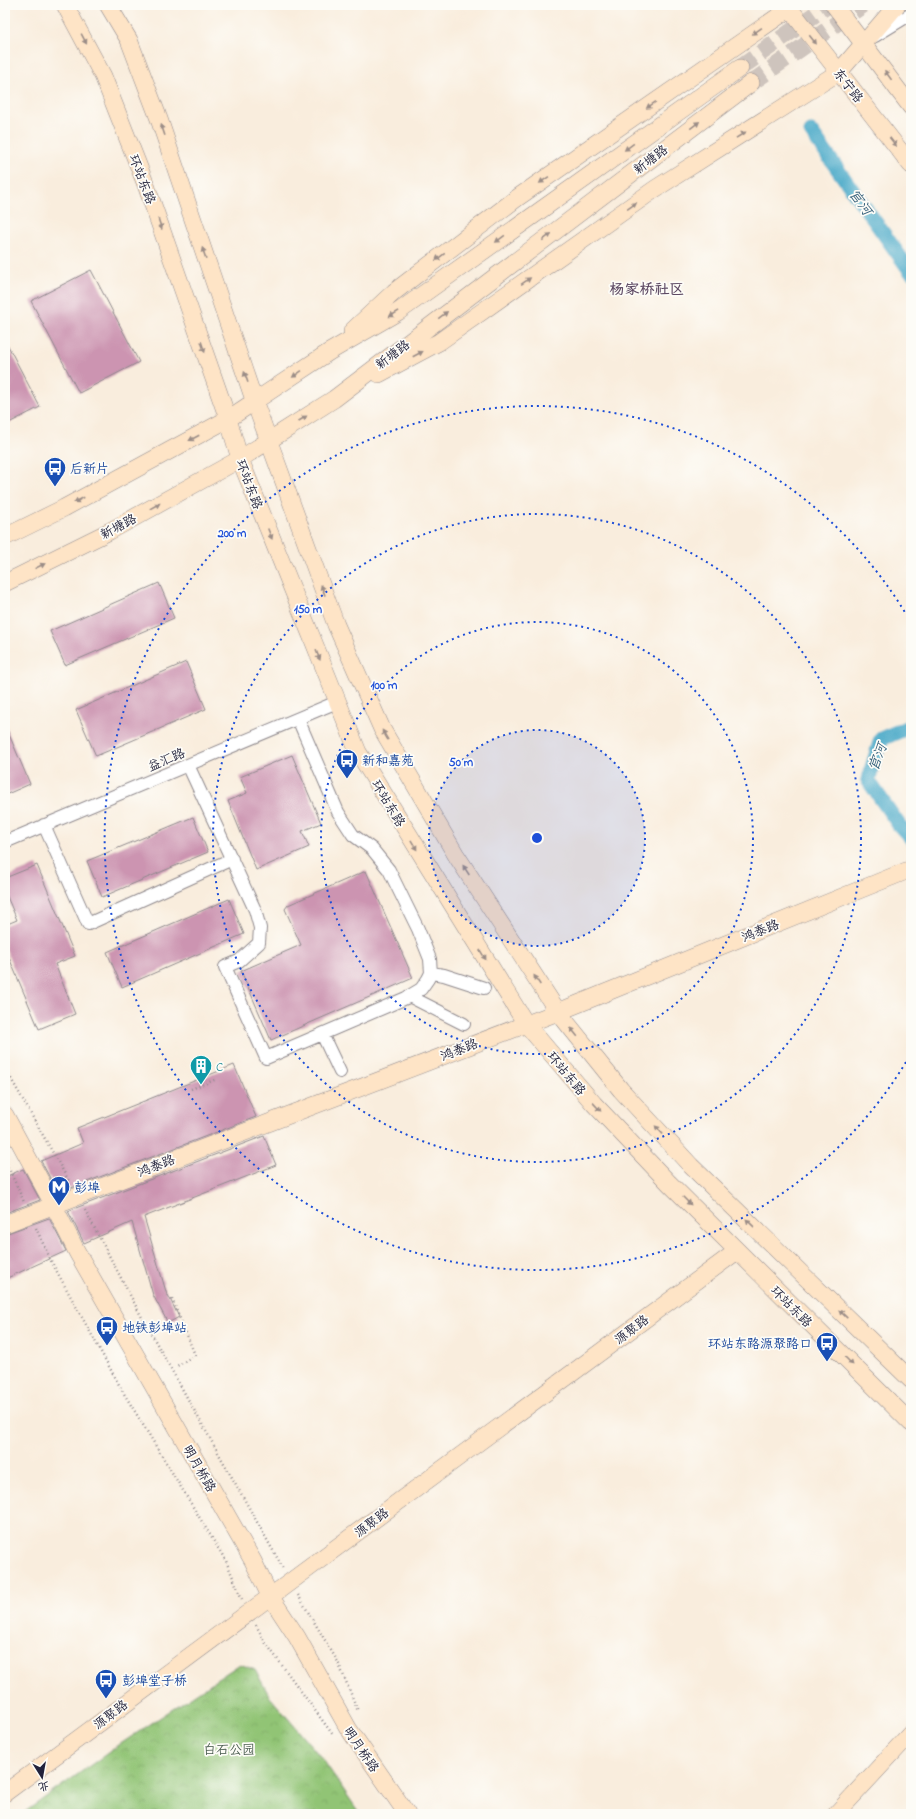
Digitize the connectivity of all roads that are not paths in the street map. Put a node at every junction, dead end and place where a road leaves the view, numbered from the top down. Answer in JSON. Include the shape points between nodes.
{"nodes":[{"id":1,"x":65,"y":5,"type":"edge"},
{"id":2,"x":108,"y":5,"type":"edge"},
{"id":3,"x":834,"y":5,"type":"edge"},
{"id":4,"x":898,"y":5,"type":"edge"},
{"id":5,"x":791,"y":6,"type":"edge"},
{"id":6,"x":911,"y":14,"type":"edge"},
{"id":7,"x":864,"y":42,"type":"junction"},
{"id":8,"x":740,"y":68,"type":"tunnel mouth"},
{"id":9,"x":839,"y":72,"type":"junction"},
{"id":10,"x":751,"y":83,"type":"tunnel mouth"},
{"id":11,"x":911,"y":107,"type":"edge"},
{"id":12,"x":911,"y":165,"type":"edge"},
{"id":13,"x":329,"y":352,"type":"junction"},
{"id":14,"x":334,"y":398,"type":"junction"},
{"id":15,"x":255,"y":402,"type":"junction"},
{"id":16,"x":228,"y":419,"type":"junction"},
{"id":17,"x":269,"y":440,"type":"junction"},
{"id":18,"x":240,"y":459,"type":"junction"},
{"id":19,"x":5,"y":537,"type":"edge"},
{"id":20,"x":5,"y":584,"type":"edge"},
{"id":21,"x":337,"y":702,"type":"junction"},
{"id":22,"x":298,"y":719,"type":"junction"},
{"id":23,"x":188,"y":765,"type":"junction"},
{"id":24,"x":44,"y":825,"type":"junction"},
{"id":25,"x":5,"y":842,"type":"edge"},
{"id":26,"x":232,"y":859,"type":"junction"},
{"id":27,"x":911,"y":869,"type":"edge"},
{"id":28,"x":431,"y":973,"type":"junction"},
{"id":29,"x":484,"y":988,"type":"dead end"},
{"id":30,"x":409,"y":996,"type":"junction"},
{"id":31,"x":558,"y":1012,"type":"junction"},
{"id":32,"x":464,"y":1024,"type":"dead end"},
{"id":33,"x":526,"y":1024,"type":"junction"},
{"id":34,"x":322,"y":1034,"type":"junction"},
{"id":35,"x":340,"y":1072,"type":"dead end"},
{"id":36,"x":5,"y":1115,"type":"edge"},
{"id":37,"x":53,"y":1204,"type":"junction"},
{"id":38,"x":5,"y":1224,"type":"edge"},
{"id":39,"x":737,"y":1251,"type":"junction"},
{"id":40,"x":911,"y":1380,"type":"edge"},
{"id":41,"x":911,"y":1423,"type":"edge"},
{"id":42,"x":270,"y":1596,"type":"junction"},
{"id":43,"x":911,"y":1733,"type":"edge"},
{"id":44,"x":5,"y":1793,"type":"edge"},
{"id":45,"x":407,"y":1814,"type":"edge"},
{"id":46,"x":836,"y":1814,"type":"edge"}],
"edges":[{"from":1,"to":16,"type":"main road","name":"环站东路","one_way":true,"via":[[103,76],[146,185]]},
{"from":15,"to":2,"type":"main road","one_way":true,"via":[[159,119],[129,40]]},
{"from":3,"to":7,"type":"main road"},
{"from":4,"to":7,"type":"main road"},
{"from":5,"to":9,"type":"main road","name":"东宁路","one_way":true},
{"from":5,"to":13,"type":"main road","one_way":true,"via":[[517,198],[394,292]]},
{"from":6,"to":7,"type":"street"},
{"from":7,"to":9,"type":"main road"},
{"from":11,"to":7,"type":"main road","one_way":true},
{"from":8,"to":13,"type":"main road","name":"新塘路","one_way":true,"via":[[398,312]]},
{"from":9,"to":12,"type":"main road","name":"东宁路","one_way":true},
{"from":14,"to":9,"type":"main road","one_way":true,"via":[[439,342],[655,189]]},
{"from":14,"to":10,"type":"main road","name":"新塘路","one_way":true},
{"from":13,"to":15,"type":"main road","name":"新塘路","one_way":true},
{"from":17,"to":14,"type":"main road","name":"新塘路","one_way":true},
{"from":15,"to":16,"type":"main road","name":"新塘路"},
{"from":15,"to":17,"type":"main road"},
{"from":16,"to":18,"type":"main road","name":"环站东路"},
{"from":16,"to":19,"type":"main road","name":"新塘路","one_way":true},
{"from":17,"to":18,"type":"main road","name":"新塘路"},
{"from":31,"to":17,"type":"main road","one_way":true,"via":[[456,855],[382,729],[336,625]]},
{"from":20,"to":18,"type":"main road","name":"新塘路","one_way":true,"via":[[110,531]]},
{"from":18,"to":21,"type":"main road","name":"环站东路","one_way":true},
{"from":21,"to":22,"type":"street","name":"益汇路"},
{"from":21,"to":33,"type":"main road","name":"环站东路","one_way":true,"via":[[358,752]]},
{"from":22,"to":23,"type":"street","name":"益汇路"},
{"from":22,"to":28,"type":"street","via":[[338,812],[353,835],[372,849],[389,870],[428,953]]},
{"from":23,"to":24,"type":"street","name":"益汇路"},
{"from":23,"to":26,"type":"street"},
{"from":24,"to":25,"type":"street","name":"益汇路"},
{"from":24,"to":26,"type":"street","via":[[88,924]]},
{"from":26,"to":34,"type":"street","via":[[255,910],[260,928],[259,942],[239,962],[225,967],[266,1058]]},
{"from":27,"to":31,"type":"main road","name":"鸿泰路"},
{"from":28,"to":29,"type":"street"},
{"from":28,"to":30,"type":"street","via":[[421,989]]},
{"from":30,"to":32,"type":"street"},
{"from":30,"to":34,"type":"street"},
{"from":31,"to":33,"type":"main road","name":"鸿泰路"},
{"from":40,"to":31,"type":"main road","one_way":true,"via":[[691,1166],[621,1090]]},
{"from":33,"to":37,"type":"main road","name":"鸿泰路"},
{"from":33,"to":39,"type":"main road","name":"环站东路","one_way":true,"via":[[594,1104]]},
{"from":34,"to":35,"type":"street"},
{"from":36,"to":37,"type":"main road","name":"明月桥路"},
{"from":37,"to":38,"type":"main road","name":"鸿泰路"},
{"from":37,"to":42,"type":"main road","name":"明月桥路","via":[[77,1252],[253,1561]]},
{"from":39,"to":41,"type":"main road","name":"环站东路","one_way":true},
{"from":39,"to":42,"type":"main road","name":"源聚路"},
{"from":42,"to":44,"type":"main road","name":"源聚路"},
{"from":42,"to":45,"type":"main road","name":"明月桥路","via":[[297,1637],[348,1728]]},
{"from":43,"to":46,"type":"main road"}]}
